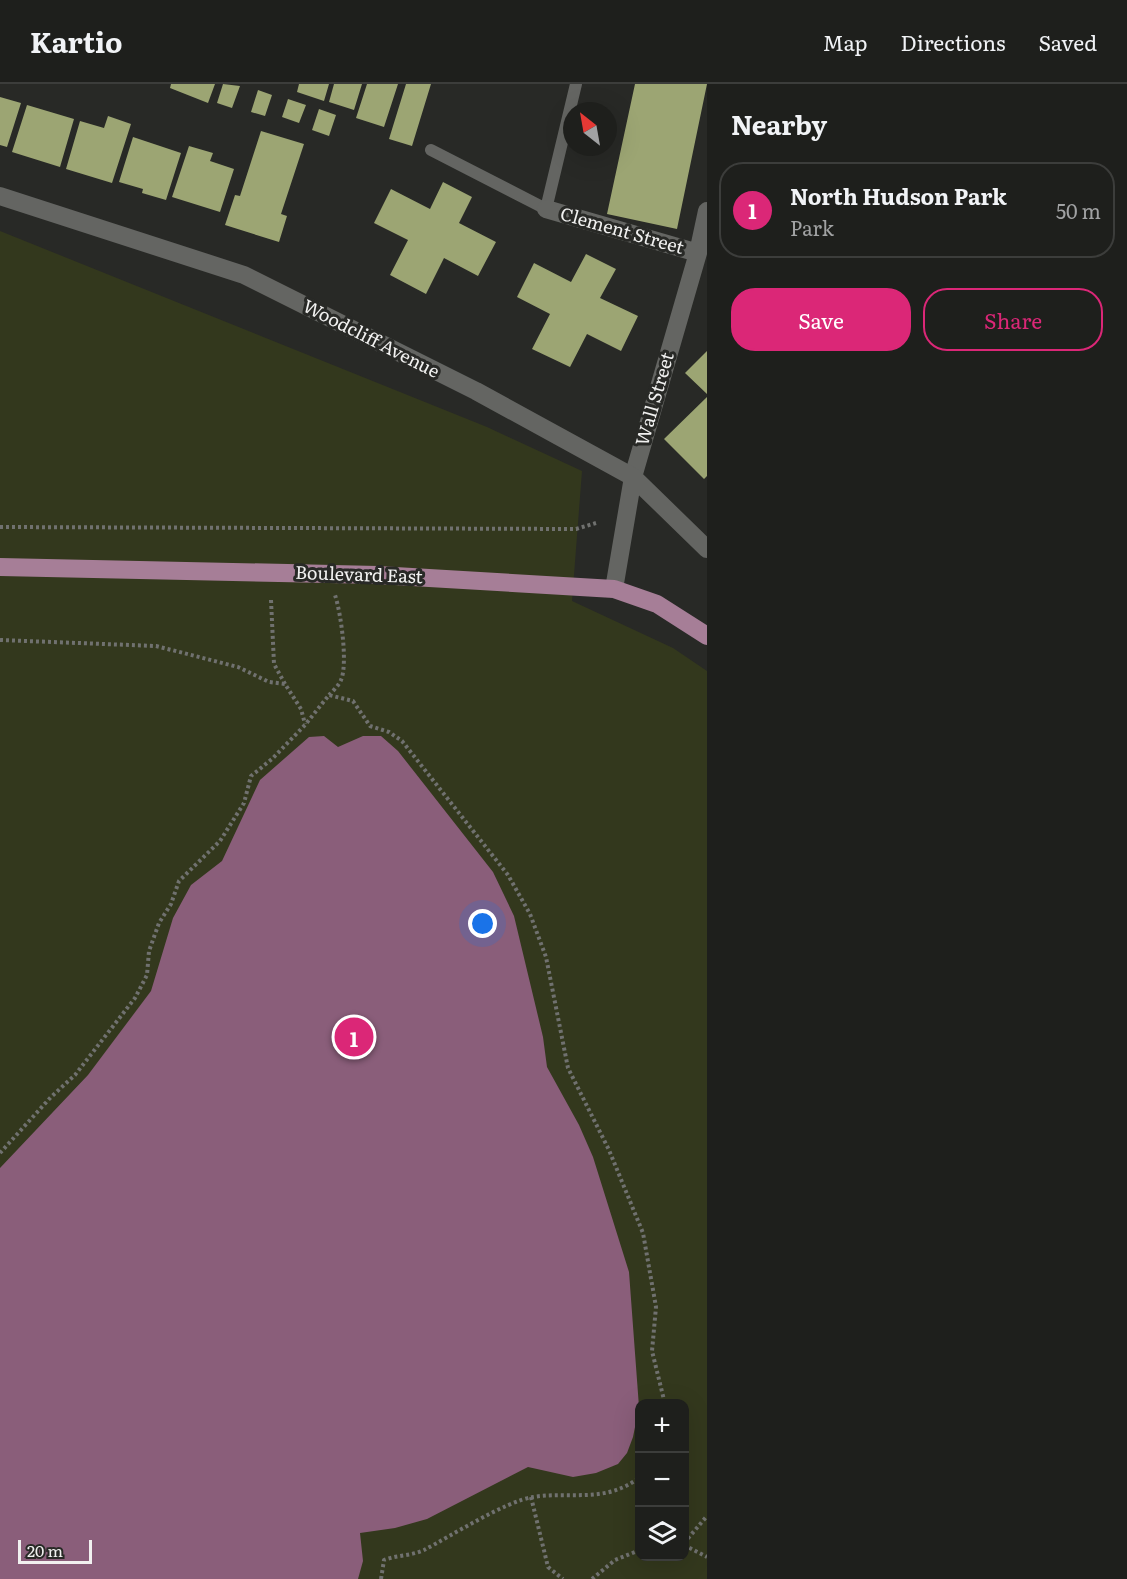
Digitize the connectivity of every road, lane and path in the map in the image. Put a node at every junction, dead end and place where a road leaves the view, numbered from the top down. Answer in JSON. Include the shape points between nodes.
{"nodes":[{"id":1,"x":576,"y":84,"type":"edge"},
{"id":2,"x":431,"y":150,"type":"dead end"},
{"id":3,"x":0,"y":196,"type":"edge"},
{"id":4,"x":546,"y":209,"type":"junction"},
{"id":5,"x":707,"y":211,"type":"edge"},
{"id":6,"x":698,"y":252,"type":"junction"},
{"id":7,"x":633,"y":477,"type":"junction"},
{"id":8,"x":596,"y":523,"type":"dead end"},
{"id":9,"x":0,"y":527,"type":"edge"},
{"id":10,"x":707,"y":549,"type":"edge"},
{"id":11,"x":0,"y":567,"type":"edge"},
{"id":12,"x":614,"y":589,"type":"junction"},
{"id":13,"x":336,"y":596,"type":"dead end"},
{"id":14,"x":271,"y":600,"type":"dead end"},
{"id":15,"x":707,"y":636,"type":"edge"},
{"id":16,"x":0,"y":640,"type":"edge"},
{"id":17,"x":285,"y":684,"type":"junction"},
{"id":18,"x":329,"y":695,"type":"junction"},
{"id":19,"x":305,"y":725,"type":"junction"},
{"id":20,"x":0,"y":1153,"type":"edge"},
{"id":21,"x":664,"y":1399,"type":"edge"},
{"id":22,"x":635,"y":1479,"type":"edge"},
{"id":23,"x":531,"y":1497,"type":"junction"},
{"id":24,"x":707,"y":1516,"type":"edge"},
{"id":25,"x":689,"y":1538,"type":"edge"},
{"id":26,"x":689,"y":1547,"type":"edge"},
{"id":27,"x":635,"y":1552,"type":"edge"},
{"id":28,"x":707,"y":1557,"type":"edge"},
{"id":29,"x":381,"y":1579,"type":"edge"},
{"id":30,"x":563,"y":1579,"type":"edge"},
{"id":31,"x":592,"y":1579,"type":"edge"}],
"edges":[{"from":1,"to":4,"type":"lane"},
{"from":2,"to":4,"type":"lane"},
{"from":3,"to":7,"type":"main road","name":"Woodcliff Avenue","via":[[244,275],[476,391]]},
{"from":4,"to":6,"type":"main road","name":"Clement Street"},
{"from":5,"to":6,"type":"main road","name":"Wall Street"},
{"from":6,"to":7,"type":"main road","name":"Wall Street"},
{"from":7,"to":10,"type":"main road","name":"Woodcliff Avenue"},
{"from":7,"to":12,"type":"main road","name":"Wall Street"},
{"from":8,"to":9,"type":"path","via":[[576,529]]},
{"from":11,"to":12,"type":"main road","name":"Boulevard East","via":[[378,575]]},
{"from":12,"to":15,"type":"main road","name":"Boulevard East","via":[[657,604]]},
{"from":13,"to":18,"type":"path","via":[[343,659],[341,680]]},
{"from":14,"to":17,"type":"path","via":[[274,663]]},
{"from":16,"to":17,"type":"path","via":[[156,646],[238,667],[269,682]]},
{"from":17,"to":19,"type":"path","via":[[301,709]]},
{"from":18,"to":19,"type":"path"},
{"from":18,"to":21,"type":"path","via":[[353,702],[370,726],[402,741],[522,896],[546,957],[568,1068],[609,1150],[643,1233],[656,1307],[652,1351]]},
{"from":19,"to":20,"type":"path","via":[[251,776],[244,803],[220,841],[179,880],[159,923],[147,975],[135,998],[75,1075]]},
{"from":22,"to":23,"type":"path","via":[[610,1494]]},
{"from":23,"to":29,"type":"path","via":[[421,1551],[384,1560]]},
{"from":23,"to":30,"type":"path","via":[[548,1567]]},
{"from":24,"to":25,"type":"path"},
{"from":26,"to":28,"type":"path"},
{"from":27,"to":31,"type":"path","via":[[615,1560]]}]}
